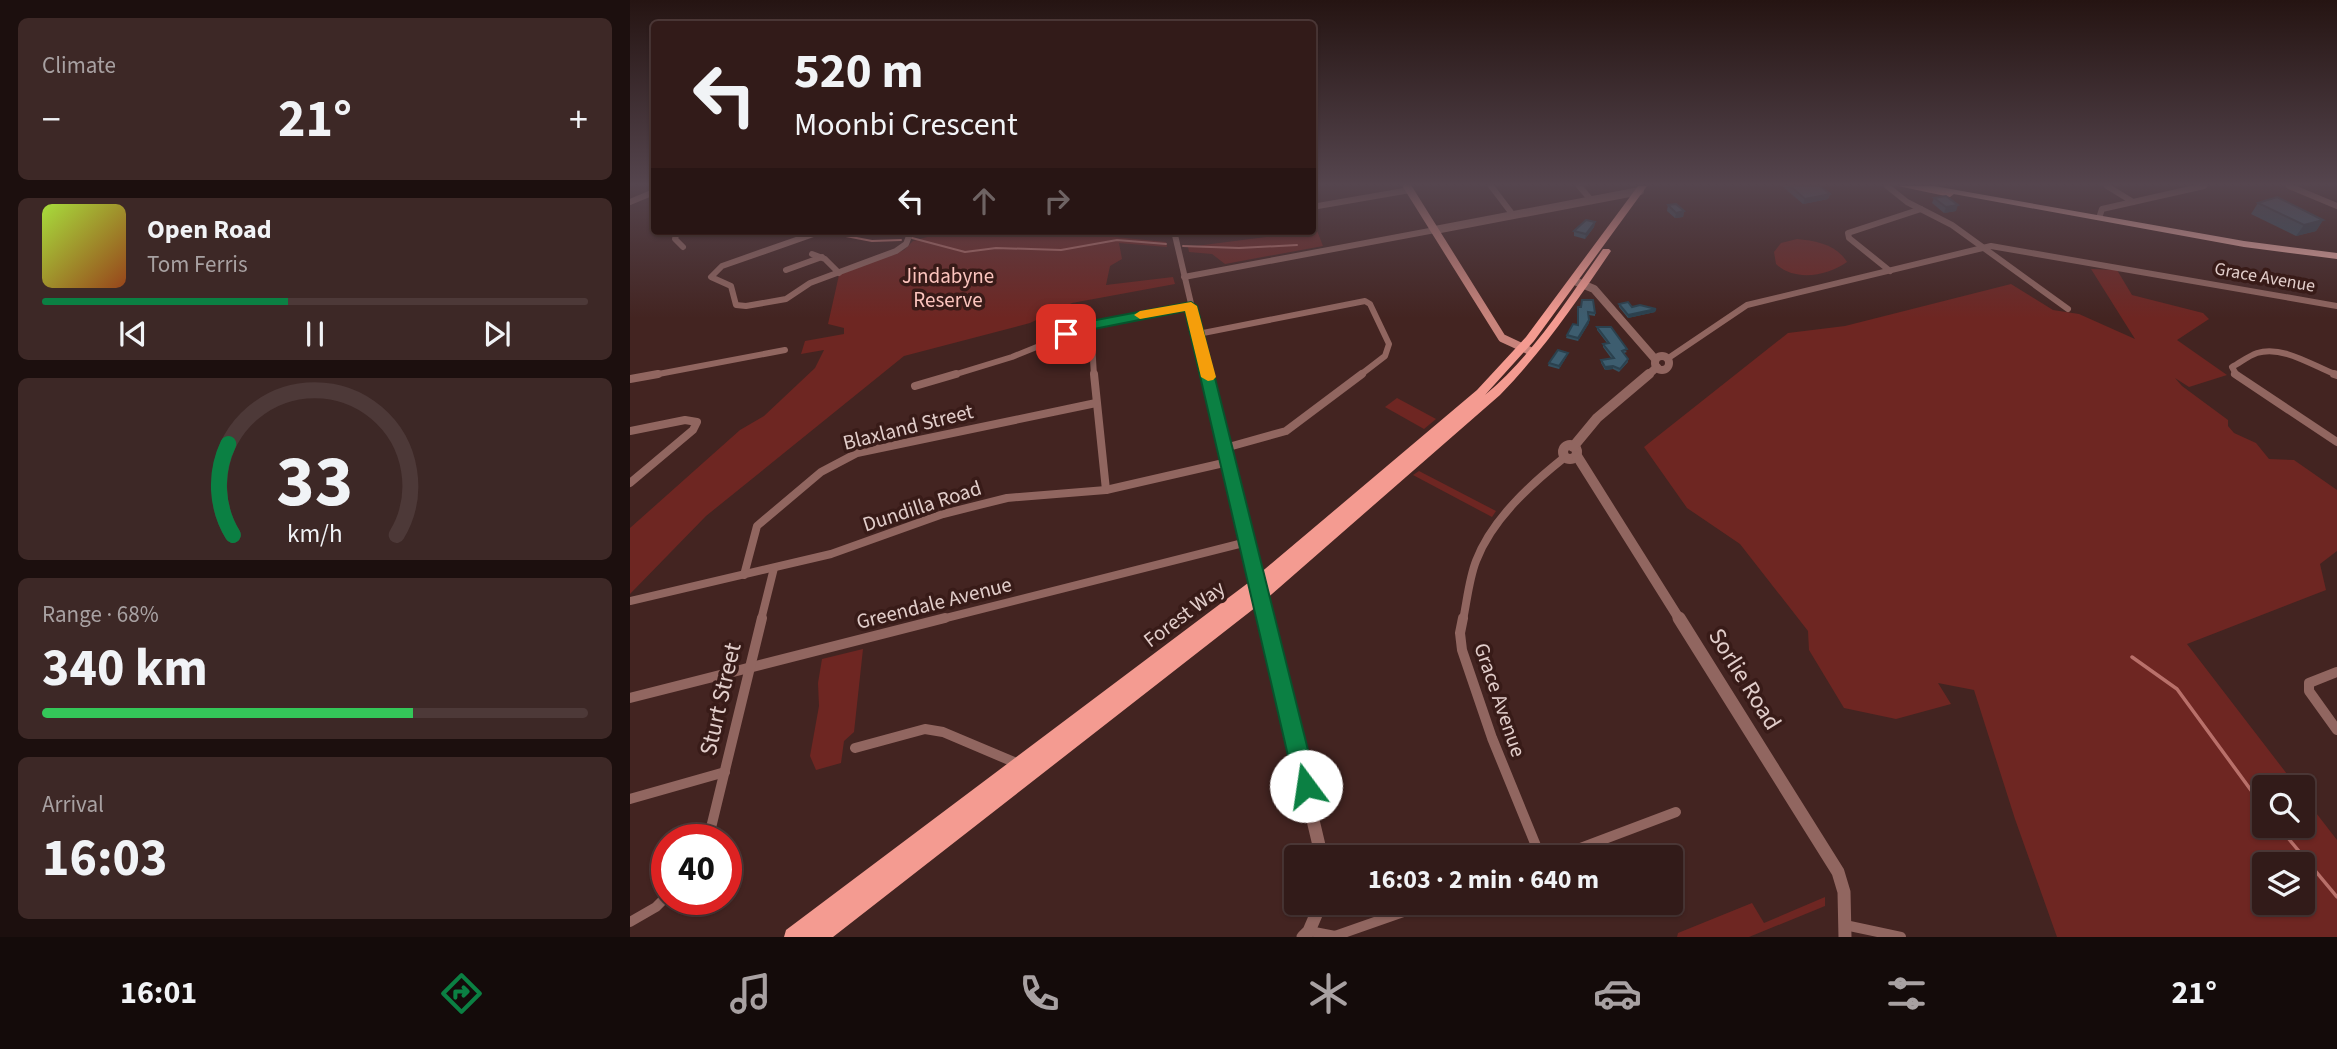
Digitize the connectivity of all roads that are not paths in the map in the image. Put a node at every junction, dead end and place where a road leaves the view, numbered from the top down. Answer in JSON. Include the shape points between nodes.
{"nodes":[{"id":1,"x":1435,"y":230,"type":"joint"},
{"id":2,"x":1614,"y":230,"type":"edge"},
{"id":3,"x":1619,"y":230,"type":"edge"},
{"id":4,"x":1858,"y":230,"type":"edge"},
{"id":5,"x":1957,"y":230,"type":"edge"},
{"id":6,"x":2168,"y":230,"type":"edge"},
{"id":7,"x":2178,"y":230,"type":"edge"},
{"id":8,"x":676,"y":235,"type":"edge"},
{"id":9,"x":811,"y":235,"type":"edge"},
{"id":10,"x":909,"y":235,"type":"edge"},
{"id":11,"x":1175,"y":235,"type":"edge"},
{"id":12,"x":684,"y":247,"type":"dead end"},
{"id":13,"x":1983,"y":248,"type":"junction"},
{"id":14,"x":2337,"y":251,"type":"edge"},
{"id":15,"x":812,"y":254,"type":"dead end"},
{"id":16,"x":2337,"y":256,"type":"edge"},
{"id":17,"x":822,"y":257,"type":"junction"},
{"id":18,"x":786,"y":270,"type":"dead end"},
{"id":19,"x":1890,"y":271,"type":"junction"},
{"id":20,"x":839,"y":273,"type":"junction"},
{"id":21,"x":1184,"y":277,"type":"junction"},
{"id":22,"x":1578,"y":282,"type":"junction"},
{"id":23,"x":1191,"y":306,"type":"junction"},
{"id":24,"x":2337,"y":306,"type":"edge"},
{"id":25,"x":2068,"y":309,"type":"dead end"},
{"id":26,"x":1091,"y":325,"type":"junction"},
{"id":27,"x":1198,"y":334,"type":"junction"},
{"id":28,"x":785,"y":350,"type":"dead end"},
{"id":29,"x":1527,"y":350,"type":"junction"},
{"id":30,"x":1667,"y":359,"type":"joint"},
{"id":31,"x":1656,"y":363,"type":"junction"},
{"id":32,"x":2337,"y":375,"type":"edge"},
{"id":33,"x":630,"y":379,"type":"edge"},
{"id":34,"x":915,"y":386,"type":"dead end"},
{"id":35,"x":1096,"y":403,"type":"junction"},
{"id":36,"x":630,"y":431,"type":"edge"},
{"id":37,"x":2337,"y":442,"type":"edge"},
{"id":38,"x":1225,"y":448,"type":"junction"},
{"id":39,"x":1572,"y":453,"type":"junction"},
{"id":40,"x":1228,"y":462,"type":"junction"},
{"id":41,"x":630,"y":483,"type":"edge"},
{"id":42,"x":1106,"y":490,"type":"junction"},
{"id":43,"x":1247,"y":542,"type":"junction"},
{"id":44,"x":774,"y":568,"type":"junction"},
{"id":45,"x":744,"y":575,"type":"junction"},
{"id":46,"x":1259,"y":590,"type":"junction"},
{"id":47,"x":630,"y":601,"type":"edge"},
{"id":48,"x":748,"y":668,"type":"junction"},
{"id":49,"x":2337,"y":672,"type":"edge"},
{"id":50,"x":630,"y":698,"type":"edge"},
{"id":51,"x":2337,"y":730,"type":"edge"},
{"id":52,"x":855,"y":748,"type":"dead end"},
{"id":53,"x":1025,"y":769,"type":"junction"},
{"id":54,"x":725,"y":772,"type":"junction"},
{"id":55,"x":630,"y":799,"type":"edge"},
{"id":56,"x":1676,"y":812,"type":"dead end"},
{"id":57,"x":712,"y":824,"type":"edge"},
{"id":58,"x":1319,"y":845,"type":"edge"},
{"id":59,"x":1536,"y":845,"type":"edge"},
{"id":60,"x":1589,"y":845,"type":"edge"},
{"id":61,"x":651,"y":910,"type":"edge"},
{"id":62,"x":1315,"y":915,"type":"edge"},
{"id":63,"x":1395,"y":915,"type":"edge"},
{"id":64,"x":630,"y":922,"type":"edge"},
{"id":65,"x":1845,"y":931,"type":"edge"},
{"id":66,"x":1306,"y":934,"type":"edge"},
{"id":67,"x":793,"y":937,"type":"edge"},
{"id":68,"x":818,"y":937,"type":"edge"},
{"id":69,"x":1901,"y":937,"type":"edge"}],
"edges":[{"from":1,"to":21,"type":"street"},
{"from":1,"to":29,"type":"main road","via":[[1502,338]]},
{"from":2,"to":22,"type":"main road","name":"Forest Way"},
{"from":3,"to":22,"type":"main road","name":"Forest Way"},
{"from":4,"to":19,"type":"street","via":[[1848,233],[1849,238]]},
{"from":5,"to":13,"type":"street"},
{"from":6,"to":16,"type":"highway"},
{"from":7,"to":14,"type":"highway"},
{"from":8,"to":12,"type":"street"},
{"from":9,"to":20,"type":"street","via":[[722,266],[711,277],[731,286],[733,302],[746,306],[786,299],[810,283]]},
{"from":10,"to":20,"type":"street","via":[[896,251]]},
{"from":11,"to":21,"type":"street"},
{"from":13,"to":19,"type":"street","name":"Grace Avenue"},
{"from":13,"to":24,"type":"street","name":"Grace Avenue","via":[[1999,246]]},
{"from":13,"to":25,"type":"street"},
{"from":15,"to":17,"type":"street"},
{"from":17,"to":18,"type":"street"},
{"from":17,"to":20,"type":"street"},
{"from":19,"to":30,"type":"street","name":"Grace Avenue","via":[[1747,305]]},
{"from":21,"to":23,"type":"street"},
{"from":22,"to":29,"type":"main road","name":"Forest Way"},
{"from":22,"to":31,"type":"street","via":[[1594,289]]},
{"from":23,"to":26,"type":"street"},
{"from":23,"to":27,"type":"street"},
{"from":26,"to":34,"type":"street","via":[[1013,357]]},
{"from":26,"to":35,"type":"street"},
{"from":27,"to":38,"type":"street"},
{"from":27,"to":38,"type":"street","via":[[1365,301],[1389,344],[1385,356],[1286,430]]},
{"from":28,"to":33,"type":"street"},
{"from":29,"to":46,"type":"main road","name":"Forest Way","via":[[1496,392]]},
{"from":30,"to":31,"type":"street"},
{"from":31,"to":39,"type":"street","name":"Grace Avenue","via":[[1597,418]]},
{"from":32,"to":37,"type":"street","via":[[2267,352],[2255,353],[2232,367],[2235,374]]},
{"from":35,"to":42,"type":"street"},
{"from":35,"to":45,"type":"street","name":"Blaxland Street","via":[[842,459],[757,526]]},
{"from":36,"to":41,"type":"street","via":[[685,420],[697,422]]},
{"from":38,"to":40,"type":"street"},
{"from":39,"to":59,"type":"street","name":"Grace Avenue","via":[[1534,482],[1494,530],[1476,561],[1460,633],[1487,725]]},
{"from":39,"to":65,"type":"street","name":"Sorlie Road","via":[[1838,872],[1844,892]]},
{"from":40,"to":42,"type":"street","name":"Dundilla Road"},
{"from":40,"to":43,"type":"street"},
{"from":42,"to":44,"type":"street","name":"Dundilla Road","via":[[977,505]]},
{"from":43,"to":46,"type":"street"},
{"from":43,"to":48,"type":"street","name":"Greendale Avenue"},
{"from":44,"to":45,"type":"street","name":"Dundilla Road"},
{"from":44,"to":48,"type":"street","name":"Sturt Street"},
{"from":45,"to":47,"type":"street","name":"Dundilla Road"},
{"from":46,"to":53,"type":"main road","name":"Forest Way"},
{"from":46,"to":58,"type":"street"},
{"from":48,"to":50,"type":"street","name":"Greendale Avenue"},
{"from":48,"to":54,"type":"street","name":"Sturt Street"},
{"from":49,"to":51,"type":"street","via":[[2309,683],[2309,691]]},
{"from":52,"to":53,"type":"street","via":[[925,729],[943,732]]},
{"from":53,"to":67,"type":"main road","name":"Forest Way"},
{"from":53,"to":68,"type":"main road","name":"Forest Way"},
{"from":54,"to":55,"type":"street"},
{"from":54,"to":57,"type":"street","name":"Sturt Street"},
{"from":56,"to":60,"type":"street"},
{"from":61,"to":64,"type":"street"},
{"from":62,"to":66,"type":"street"},
{"from":63,"to":66,"type":"street","via":[[1335,936]]},
{"from":65,"to":69,"type":"street"}]}
